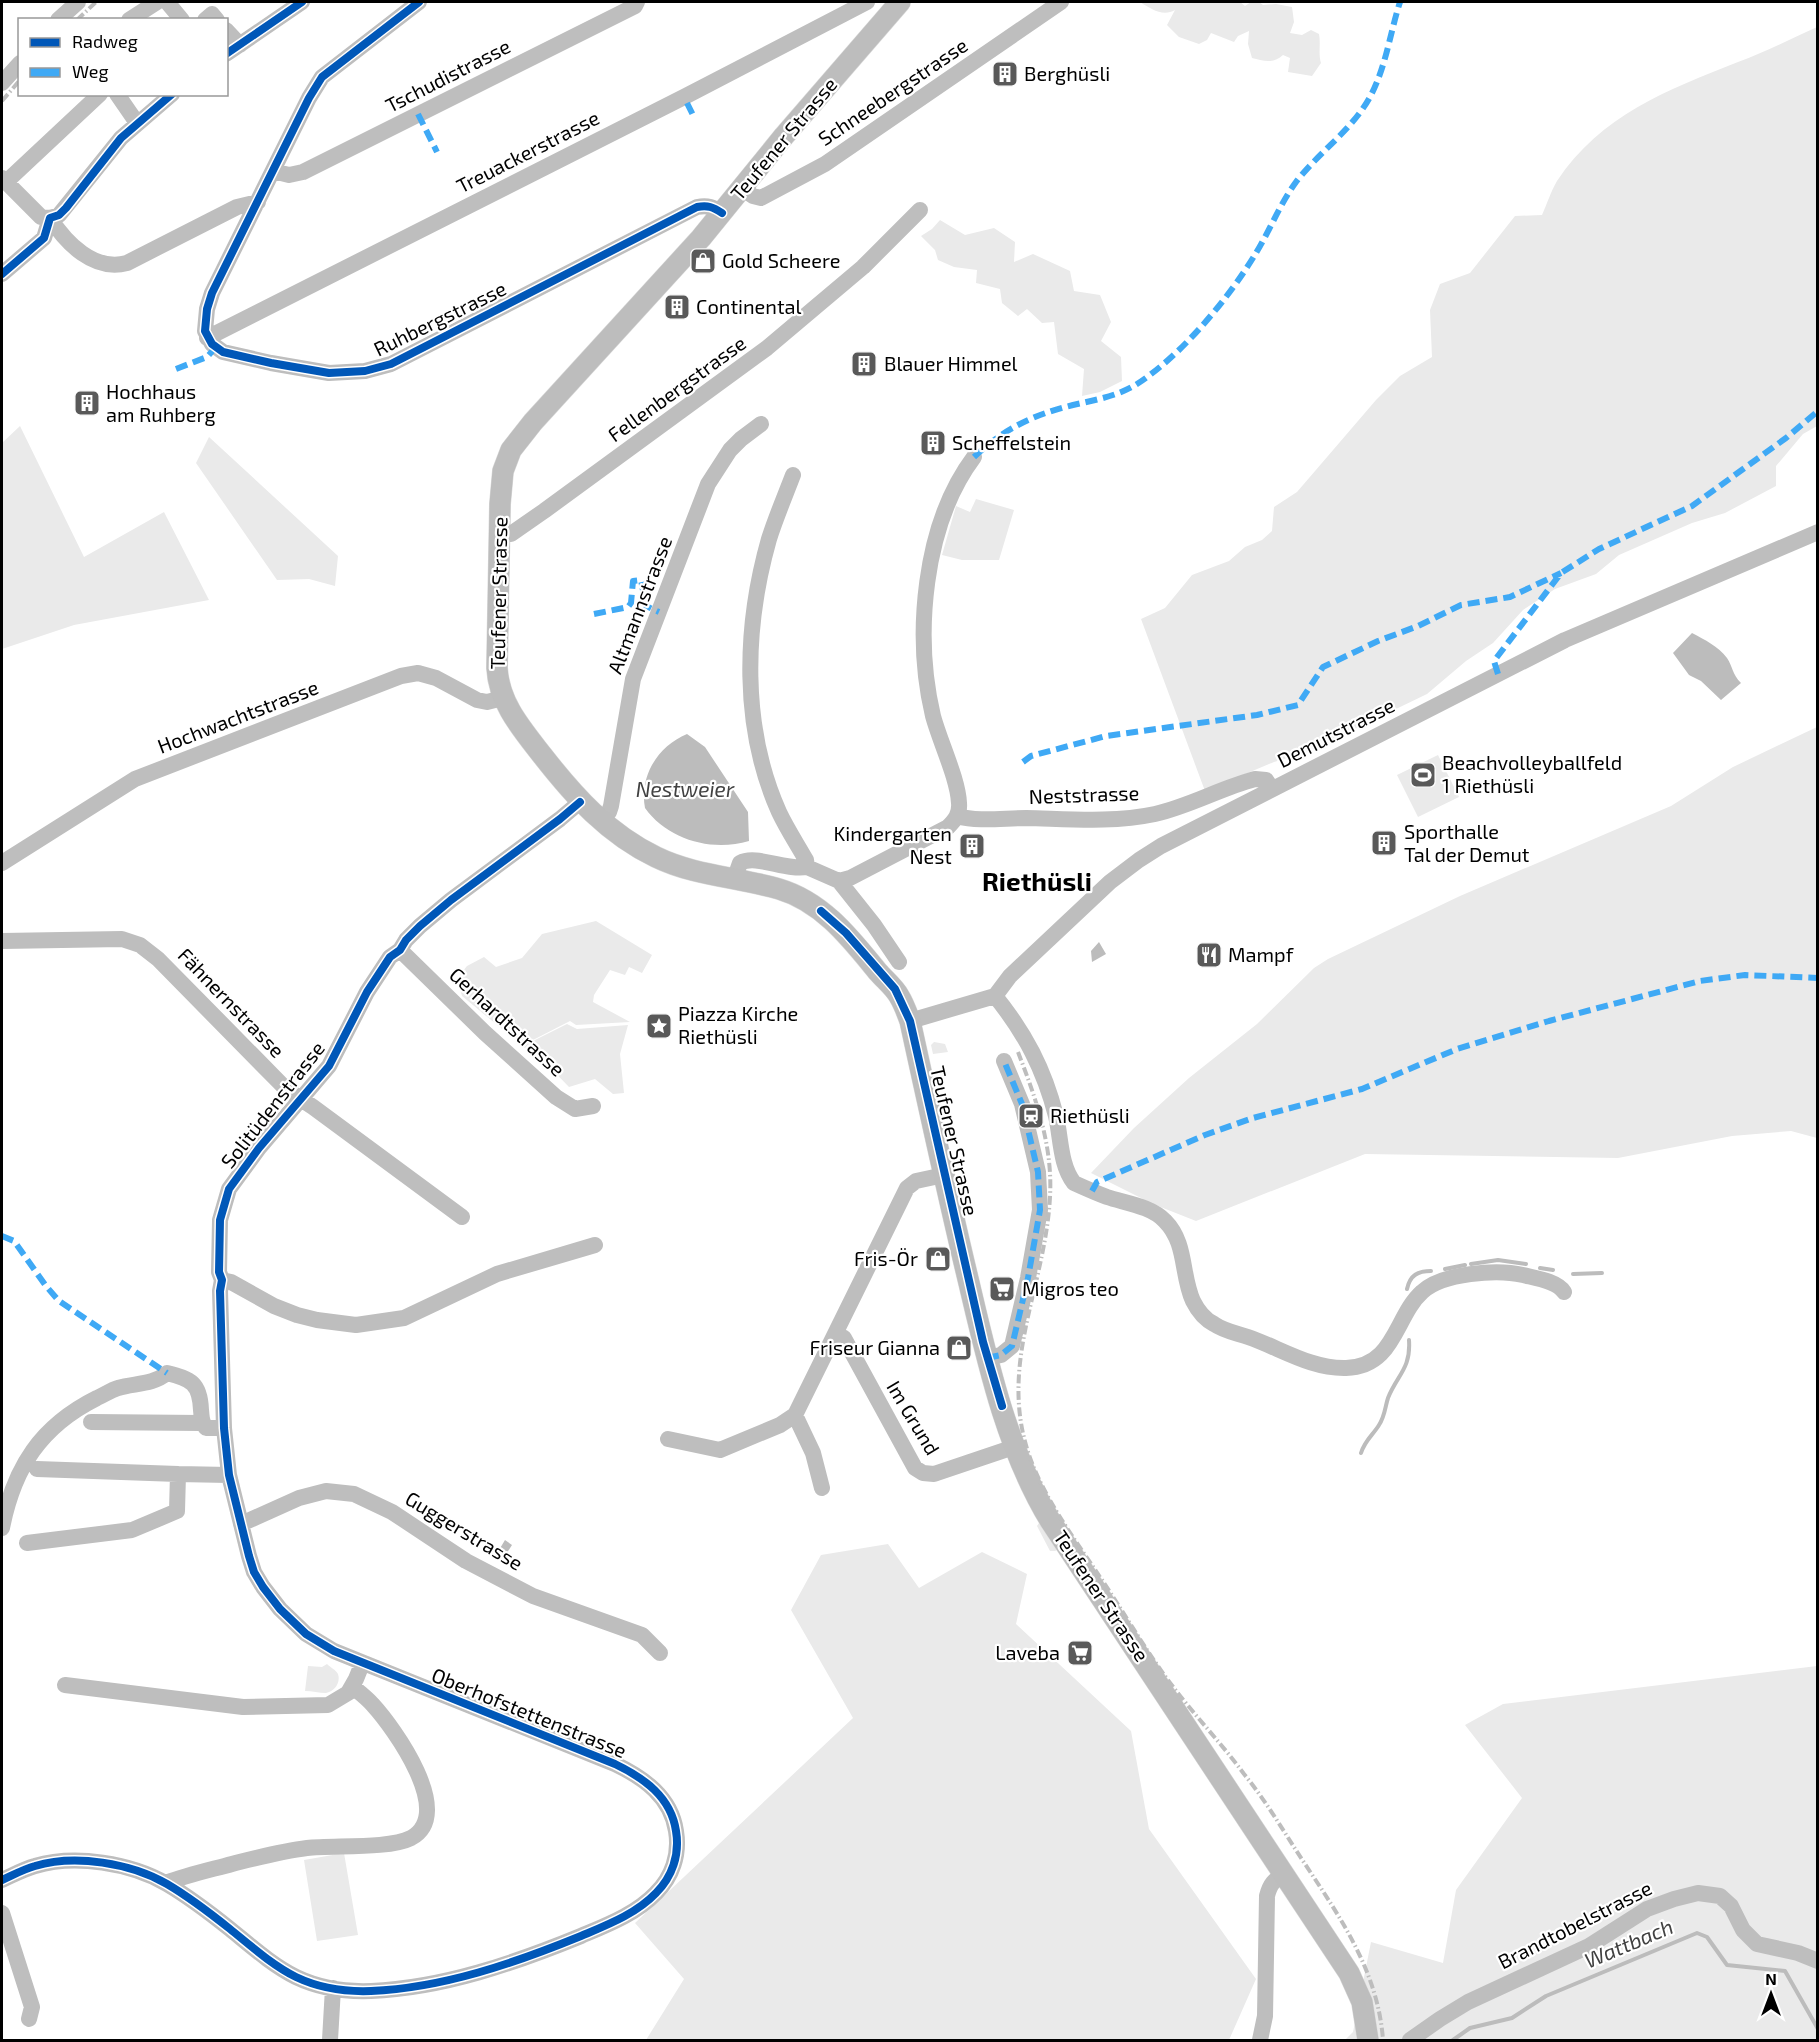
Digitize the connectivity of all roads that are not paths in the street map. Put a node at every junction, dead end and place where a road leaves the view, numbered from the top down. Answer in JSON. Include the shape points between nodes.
{"nodes":[{"id":1,"x":78,"y":2,"type":"edge"},
{"id":2,"x":158,"y":2,"type":"edge"},
{"id":3,"x":166,"y":2,"type":"edge"},
{"id":4,"x":303,"y":2,"type":"edge"},
{"id":5,"x":418,"y":2,"type":"edge"},
{"id":6,"x":637,"y":2,"type":"edge"},
{"id":7,"x":867,"y":2,"type":"edge"},
{"id":8,"x":900,"y":2,"type":"edge"},
{"id":9,"x":1061,"y":2,"type":"edge"},
{"id":10,"x":60,"y":18,"type":"edge"},
{"id":11,"x":132,"y":18,"type":"edge"},
{"id":12,"x":180,"y":18,"type":"edge"},
{"id":13,"x":228,"y":36,"type":"edge"},
{"id":14,"x":233,"y":50,"type":"edge"},
{"id":15,"x":18,"y":65,"type":"edge"},
{"id":16,"x":2,"y":83,"type":"edge"},
{"id":17,"x":98,"y":96,"type":"edge"},
{"id":18,"x":118,"y":96,"type":"edge"},
{"id":19,"x":170,"y":96,"type":"edge"},
{"id":20,"x":136,"y":123,"type":"junction"},
{"id":21,"x":273,"y":171,"type":"junction"},
{"id":22,"x":4,"y":180,"type":"edge"},
{"id":23,"x":742,"y":189,"type":"junction"},
{"id":24,"x":258,"y":202,"type":"junction"},
{"id":25,"x":920,"y":210,"type":"dead end"},
{"id":26,"x":722,"y":213,"type":"junction"},
{"id":27,"x":50,"y":218,"type":"junction"},
{"id":28,"x":2,"y":274,"type":"edge"},
{"id":29,"x":207,"y":338,"type":"junction"},
{"id":30,"x":761,"y":423,"type":"dead end"},
{"id":31,"x":974,"y":457,"type":"dead end"},
{"id":32,"x":793,"y":475,"type":"dead end"},
{"id":33,"x":1818,"y":532,"type":"edge"},
{"id":34,"x":500,"y":534,"type":"junction"},
{"id":35,"x":503,"y":698,"type":"junction"},
{"id":36,"x":1272,"y":789,"type":"junction"},
{"id":37,"x":580,"y":802,"type":"junction"},
{"id":38,"x":957,"y":816,"type":"junction"},
{"id":39,"x":601,"y":821,"type":"junction"},
{"id":40,"x":2,"y":863,"type":"edge"},
{"id":41,"x":807,"y":867,"type":"junction"},
{"id":42,"x":735,"y":880,"type":"junction"},
{"id":43,"x":839,"y":881,"type":"junction"},
{"id":44,"x":2,"y":941,"type":"edge"},
{"id":45,"x":400,"y":950,"type":"junction"},
{"id":46,"x":899,"y":962,"type":"dead end"},
{"id":47,"x":995,"y":996,"type":"junction"},
{"id":48,"x":910,"y":1021,"type":"junction"},
{"id":49,"x":1004,"y":1062,"type":"dead end"},
{"id":50,"x":302,"y":1100,"type":"junction"},
{"id":51,"x":593,"y":1106,"type":"dead end"},
{"id":52,"x":944,"y":1175,"type":"junction"},
{"id":53,"x":462,"y":1217,"type":"dead end"},
{"id":54,"x":595,"y":1245,"type":"dead end"},
{"id":55,"x":222,"y":1280,"type":"junction"},
{"id":56,"x":1564,"y":1292,"type":"dead end"},
{"id":57,"x":836,"y":1334,"type":"junction"},
{"id":58,"x":987,"y":1359,"type":"junction"},
{"id":59,"x":222,"y":1386,"type":"joint"},
{"id":60,"x":795,"y":1415,"type":"junction"},
{"id":61,"x":91,"y":1422,"type":"dead end"},
{"id":62,"x":201,"y":1422,"type":"junction"},
{"id":63,"x":224,"y":1428,"type":"junction"},
{"id":64,"x":668,"y":1439,"type":"dead end"},
{"id":65,"x":1014,"y":1447,"type":"junction"},
{"id":66,"x":37,"y":1469,"type":"dead end"},
{"id":67,"x":178,"y":1474,"type":"junction"},
{"id":68,"x":230,"y":1475,"type":"junction"},
{"id":69,"x":822,"y":1488,"type":"dead end"},
{"id":70,"x":241,"y":1524,"type":"junction"},
{"id":71,"x":2,"y":1528,"type":"edge"},
{"id":72,"x":27,"y":1543,"type":"dead end"},
{"id":73,"x":660,"y":1653,"type":"dead end"},
{"id":74,"x":362,"y":1664,"type":"junction"},
{"id":75,"x":65,"y":1685,"type":"dead end"},
{"id":76,"x":352,"y":1687,"type":"junction"},
{"id":77,"x":1284,"y":1874,"type":"junction"},
{"id":78,"x":2,"y":1880,"type":"edge"},
{"id":79,"x":166,"y":1883,"type":"junction"},
{"id":80,"x":2,"y":1913,"type":"edge"},
{"id":81,"x":1818,"y":1961,"type":"edge"},
{"id":82,"x":333,"y":1989,"type":"junction"},
{"id":83,"x":29,"y":2019,"type":"dead end"},
{"id":84,"x":330,"y":2040,"type":"edge"},
{"id":85,"x":1260,"y":2040,"type":"edge"},
{"id":86,"x":1368,"y":2040,"type":"edge"},
{"id":87,"x":1410,"y":2040,"type":"edge"}],
"edges":[{"from":1,"to":10,"type":"street"},
{"from":2,"to":11,"type":"street"},
{"from":3,"to":12,"type":"street"},
{"from":4,"to":14,"type":"street"},
{"from":5,"to":21,"type":"street","via":[[322,78]]},
{"from":6,"to":21,"type":"street","name":"Tschudistrasse","via":[[303,172],[289,175]]},
{"from":7,"to":29,"type":"street","name":"Treuackerstrasse"},
{"from":8,"to":23,"type":"main road","name":"Teufener Strasse"},
{"from":9,"to":23,"type":"street","name":"Schneebergstrasse","via":[[825,164],[761,198]]},
{"from":13,"to":14,"type":"street"},
{"from":15,"to":16,"type":"street"},
{"from":17,"to":22,"type":"street"},
{"from":18,"to":20,"type":"street"},
{"from":19,"to":20,"type":"street"},
{"from":20,"to":27,"type":"street","via":[[108,152],[66,208]]},
{"from":21,"to":24,"type":"street"},
{"from":22,"to":27,"type":"street","via":[[41,217]]},
{"from":23,"to":26,"type":"main road","name":"Teufener Strasse"},
{"from":24,"to":27,"type":"street","via":[[237,207],[114,265],[91,259],[62,236]]},
{"from":24,"to":29,"type":"street","via":[[212,293]]},
{"from":25,"to":34,"type":"street","name":"Fellenbergstrasse","via":[[863,267],[767,348],[511,534]]},
{"from":26,"to":29,"type":"street","name":"Ruhbergstrasse","via":[[712,206],[697,207],[391,364],[365,371],[329,373],[249,359],[223,352]]},
{"from":26,"to":34,"type":"main road","name":"Teufener Strasse","via":[[515,444],[503,471]]},
{"from":27,"to":28,"type":"street","via":[[44,238]]},
{"from":30,"to":39,"type":"street","name":"Altmannstrasse","via":[[730,450],[708,484],[633,679],[609,812]]},
{"from":31,"to":38,"type":"street","via":[[958,482],[935,545],[925,616],[928,686],[936,728],[958,797]]},
{"from":32,"to":41,"type":"street","via":[[769,538],[758,588],[752,633],[751,695],[758,749],[768,783]]},
{"from":33,"to":36,"type":"street","name":"Demutstrasse","via":[[1574,635]]},
{"from":34,"to":35,"type":"main road","name":"Teufener Strasse","via":[[497,668]]},
{"from":35,"to":37,"type":"main road","name":"Teufener Strasse","via":[[515,721]]},
{"from":35,"to":40,"type":"street","name":"Hochwachtstrasse","via":[[477,700],[436,678],[401,676],[135,780]]},
{"from":36,"to":38,"type":"street","name":"Neststrasse","via":[[1266,780],[1255,779],[1170,810],[1124,818],[971,820]]},
{"from":36,"to":47,"type":"street","name":"Demutstrasse","via":[[1161,846],[1126,869],[1010,976]]},
{"from":37,"to":39,"type":"main road","name":"Teufener Strasse"},
{"from":37,"to":45,"type":"street","name":"Solitüdenstrasse","via":[[451,900],[420,926]]},
{"from":38,"to":43,"type":"street","via":[[948,827]]},
{"from":39,"to":42,"type":"main road","name":"Teufener Strasse","via":[[657,857]]},
{"from":41,"to":42,"type":"street","via":[[792,869],[748,860],[740,863]]},
{"from":41,"to":43,"type":"street"},
{"from":42,"to":48,"type":"main road","name":"Teufener Strasse","via":[[778,889],[821,911],[846,933],[895,990]]},
{"from":43,"to":46,"type":"street"},
{"from":44,"to":50,"type":"street","name":"Fähnernstrasse","via":[[122,939],[140,945],[286,1089]]},
{"from":45,"to":50,"type":"street","name":"Solitüdenstrasse","via":[[378,974],[329,1066]]},
{"from":45,"to":51,"type":"street","name":"Gerhardtstrasse","via":[[556,1097],[575,1109]]},
{"from":47,"to":48,"type":"street"},
{"from":47,"to":56,"type":"street","via":[[1026,1037],[1040,1068],[1056,1115],[1066,1173],[1074,1183],[1167,1222],[1177,1238],[1193,1300],[1204,1317],[1221,1329],[1324,1366],[1347,1368],[1376,1359],[1390,1344],[1418,1297],[1438,1282],[1504,1273],[1556,1285]]},
{"from":48,"to":52,"type":"main road","name":"Teufener Strasse"},
{"from":49,"to":58,"type":"street","via":[[1022,1104],[1038,1172],[1040,1210],[1012,1346]]},
{"from":50,"to":53,"type":"street","name":"Fähnernstrasse"},
{"from":50,"to":55,"type":"street","name":"Solitüdenstrasse","via":[[253,1156],[225,1199],[219,1231]]},
{"from":52,"to":57,"type":"street","via":[[916,1181],[907,1188]]},
{"from":52,"to":58,"type":"main road","name":"Teufener Strasse"},
{"from":54,"to":55,"type":"street","via":[[498,1274],[404,1318],[356,1325],[297,1315]]},
{"from":55,"to":59,"type":"street","name":"Solitüdenstrasse"},
{"from":57,"to":60,"type":"street"},
{"from":57,"to":65,"type":"street","name":"Im Grund","via":[[844,1338],[919,1471],[934,1474]]},
{"from":58,"to":65,"type":"main road","name":"Teufener Strasse"},
{"from":59,"to":63,"type":"street","name":"Oberhofstettenstrasse"},
{"from":60,"to":64,"type":"street","via":[[720,1450]]},
{"from":60,"to":69,"type":"street","via":[[813,1453]]},
{"from":61,"to":62,"type":"street"},
{"from":62,"to":63,"type":"street","via":[[206,1428]]},
{"from":62,"to":71,"type":"street","via":[[197,1388],[189,1379],[166,1374],[118,1388],[90,1402],[48,1431],[31,1454],[15,1481]]},
{"from":63,"to":68,"type":"street","name":"Oberhofstettenstrasse"},
{"from":65,"to":77,"type":"main road","name":"Teufener Strasse","via":[[1051,1522]]},
{"from":66,"to":67,"type":"street"},
{"from":67,"to":68,"type":"street"},
{"from":67,"to":72,"type":"street","via":[[177,1511],[132,1530]]},
{"from":68,"to":70,"type":"street","name":"Oberhofstettenstrasse"},
{"from":70,"to":73,"type":"street","name":"Guggerstrasse","via":[[299,1498],[326,1491],[354,1494],[392,1512],[466,1561],[533,1596],[642,1635]]},
{"from":70,"to":74,"type":"street","name":"Oberhofstettenstrasse","via":[[254,1572],[280,1609],[317,1642]]},
{"from":74,"to":76,"type":"street"},
{"from":74,"to":82,"type":"street","name":"Oberhofstettenstrasse","via":[[638,1776],[667,1804],[676,1826],[677,1848],[668,1878],[646,1902],[558,1945],[438,1982],[369,1991]]},
{"from":75,"to":76,"type":"street","via":[[243,1707],[327,1705],[342,1698]]},
{"from":76,"to":79,"type":"street","via":[[373,1704],[407,1751],[428,1807],[425,1824],[412,1837],[396,1843],[306,1848]]},
{"from":77,"to":85,"type":"street","via":[[1269,1886],[1267,1896],[1265,2016]]},
{"from":77,"to":86,"type":"main road","name":"Teufener Strasse","via":[[1358,1989]]},
{"from":78,"to":79,"type":"street","name":"Oberhofstettenstrasse","via":[[36,1866],[71,1860],[128,1868]]},
{"from":79,"to":82,"type":"street","name":"Oberhofstettenstrasse","via":[[276,1965],[315,1985]]},
{"from":80,"to":83,"type":"street","via":[[32,2007]]},
{"from":81,"to":87,"type":"street","name":"Brandtobelstrasse","via":[[1757,1944],[1720,1896],[1698,1893],[1647,1909],[1589,1946],[1468,2002]]},
{"from":82,"to":84,"type":"street"}]}
